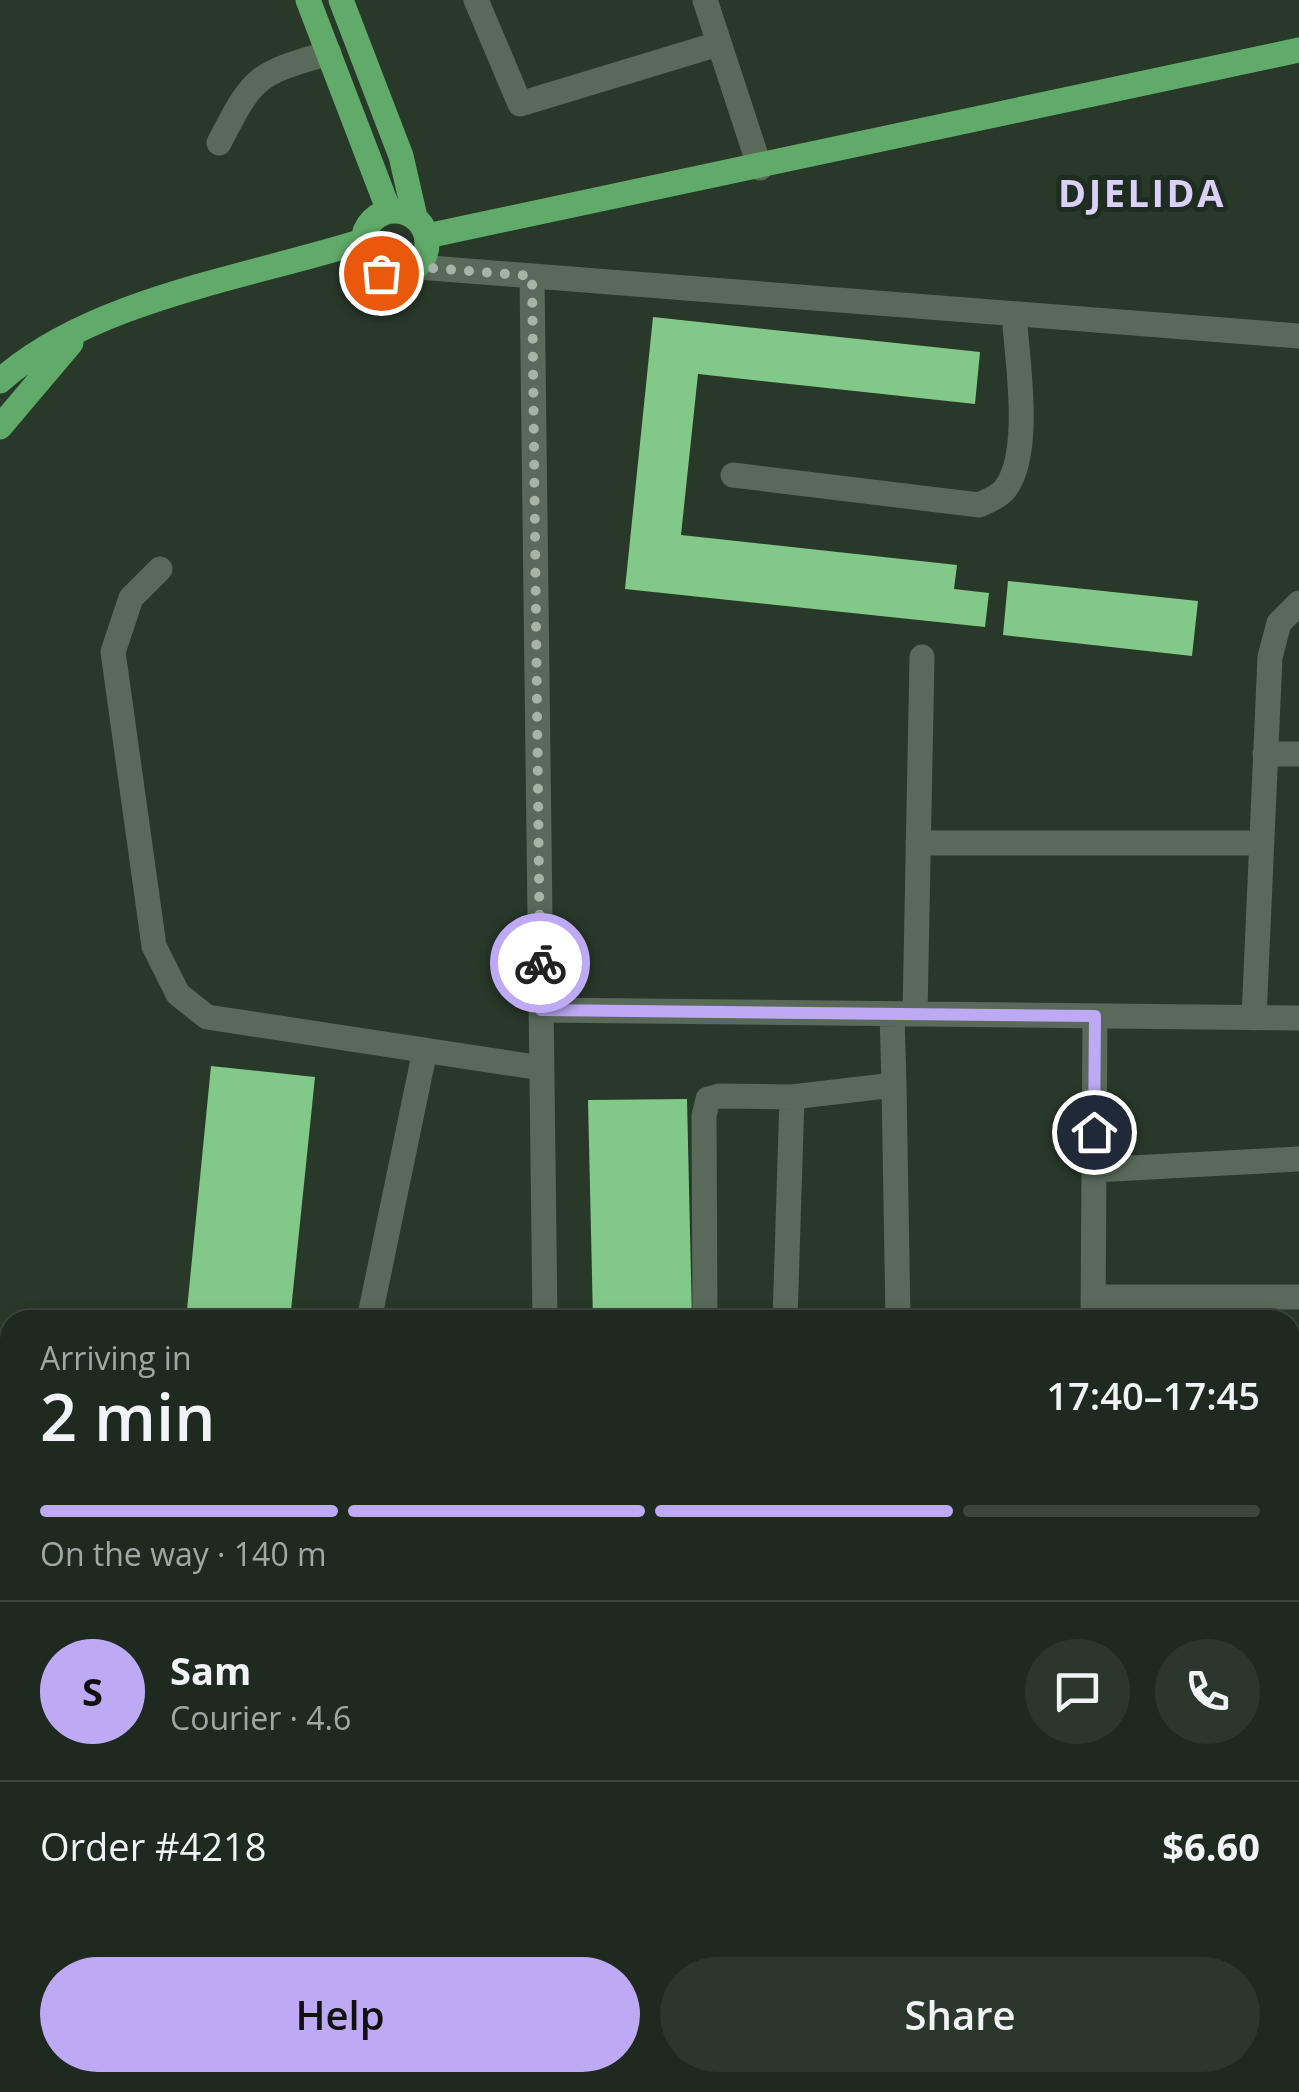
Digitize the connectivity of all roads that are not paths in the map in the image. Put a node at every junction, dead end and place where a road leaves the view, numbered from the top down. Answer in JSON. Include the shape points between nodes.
{"nodes":[{"id":1,"x":308,"y":0,"type":"edge"},
{"id":2,"x":341,"y":0,"type":"edge"},
{"id":3,"x":476,"y":0,"type":"edge"},
{"id":4,"x":705,"y":0,"type":"edge"},
{"id":5,"x":718,"y":44,"type":"junction"},
{"id":6,"x":1299,"y":50,"type":"edge"},
{"id":7,"x":329,"y":52,"type":"junction"},
{"id":8,"x":219,"y":144,"type":"dead end"},
{"id":9,"x":760,"y":168,"type":"junction"},
{"id":10,"x":390,"y":212,"type":"junction"},
{"id":11,"x":421,"y":227,"type":"junction"},
{"id":12,"x":362,"y":241,"type":"junction"},
{"id":13,"x":418,"y":267,"type":"junction"},
{"id":14,"x":532,"y":276,"type":"junction"},
{"id":15,"x":1014,"y":314,"type":"junction"},
{"id":16,"x":82,"y":330,"type":"junction"},
{"id":17,"x":1299,"y":336,"type":"edge"},
{"id":18,"x":0,"y":380,"type":"edge"},
{"id":19,"x":0,"y":427,"type":"edge"},
{"id":20,"x":733,"y":475,"type":"dead end"},
{"id":21,"x":160,"y":569,"type":"dead end"},
{"id":22,"x":1299,"y":602,"type":"edge"},
{"id":23,"x":922,"y":657,"type":"dead end"},
{"id":24,"x":1265,"y":754,"type":"junction"},
{"id":25,"x":1299,"y":754,"type":"edge"},
{"id":26,"x":918,"y":842,"type":"junction"},
{"id":27,"x":1262,"y":843,"type":"junction"},
{"id":28,"x":541,"y":1010,"type":"junction"},
{"id":29,"x":904,"y":1014,"type":"junction"},
{"id":30,"x":1095,"y":1016,"type":"junction"},
{"id":31,"x":1254,"y":1018,"type":"junction"},
{"id":32,"x":1299,"y":1018,"type":"edge"},
{"id":33,"x":425,"y":1050,"type":"junction"},
{"id":34,"x":542,"y":1068,"type":"junction"},
{"id":35,"x":894,"y":1085,"type":"junction"},
{"id":36,"x":792,"y":1098,"type":"junction"},
{"id":37,"x":1299,"y":1159,"type":"edge"},
{"id":38,"x":1094,"y":1170,"type":"junction"},
{"id":39,"x":1299,"y":1297,"type":"edge"},
{"id":40,"x":1093,"y":1309,"type":"edge"},
{"id":41,"x":372,"y":1310,"type":"edge"},
{"id":42,"x":545,"y":1310,"type":"edge"},
{"id":43,"x":705,"y":1310,"type":"edge"},
{"id":44,"x":785,"y":1310,"type":"edge"},
{"id":45,"x":898,"y":1310,"type":"edge"}],
"edges":[{"from":1,"to":7,"type":"main road"},
{"from":2,"to":11,"type":"main road"},
{"from":3,"to":5,"type":"street","via":[[520,104]]},
{"from":4,"to":5,"type":"street"},
{"from":5,"to":9,"type":"street"},
{"from":6,"to":9,"type":"main road"},
{"from":7,"to":8,"type":"street","via":[[268,70],[246,90]]},
{"from":7,"to":10,"type":"main road"},
{"from":9,"to":11,"type":"main road"},
{"from":10,"to":11,"type":"main road"},
{"from":10,"to":12,"type":"main road","via":[[370,223]]},
{"from":11,"to":13,"type":"main road","via":[[424,260]]},
{"from":12,"to":13,"type":"main road","via":[[381,273],[401,275]]},
{"from":12,"to":16,"type":"main road","via":[[166,295]]},
{"from":13,"to":14,"type":"street"},
{"from":14,"to":15,"type":"street"},
{"from":14,"to":28,"type":"street"},
{"from":15,"to":17,"type":"street"},
{"from":15,"to":20,"type":"street","via":[[1018,467],[1003,492],[979,505]]},
{"from":16,"to":18,"type":"main road"},
{"from":16,"to":19,"type":"main road"},
{"from":21,"to":33,"type":"street","via":[[131,598],[113,652],[154,946],[178,994],[208,1016]]},
{"from":22,"to":24,"type":"street","via":[[1272,639]]},
{"from":23,"to":26,"type":"street"},
{"from":24,"to":25,"type":"street"},
{"from":24,"to":27,"type":"street"},
{"from":26,"to":27,"type":"street"},
{"from":26,"to":29,"type":"street"},
{"from":27,"to":31,"type":"street"},
{"from":28,"to":29,"type":"street"},
{"from":28,"to":34,"type":"street"},
{"from":29,"to":30,"type":"street"},
{"from":29,"to":35,"type":"street"},
{"from":30,"to":31,"type":"street"},
{"from":30,"to":38,"type":"street"},
{"from":31,"to":32,"type":"street"},
{"from":33,"to":34,"type":"street"},
{"from":33,"to":41,"type":"street"},
{"from":34,"to":42,"type":"street"},
{"from":35,"to":36,"type":"street"},
{"from":35,"to":45,"type":"street"},
{"from":36,"to":43,"type":"street","via":[[708,1100]]},
{"from":36,"to":44,"type":"street"},
{"from":37,"to":38,"type":"street"},
{"from":38,"to":40,"type":"street"},
{"from":39,"to":40,"type":"street"}]}
